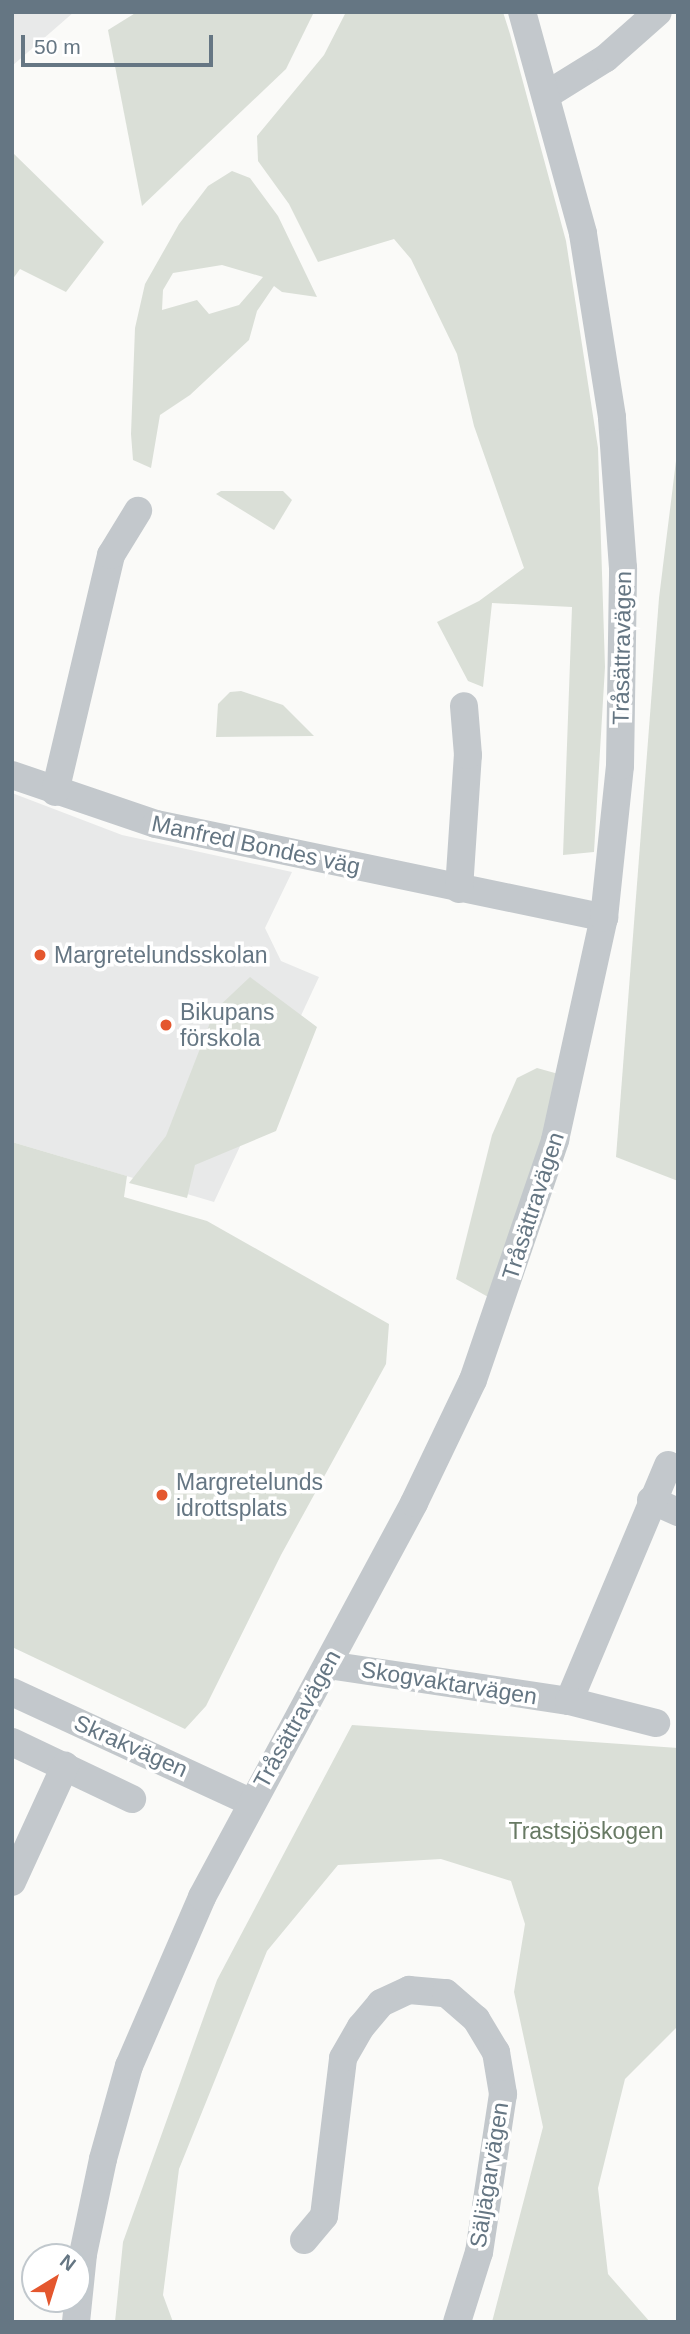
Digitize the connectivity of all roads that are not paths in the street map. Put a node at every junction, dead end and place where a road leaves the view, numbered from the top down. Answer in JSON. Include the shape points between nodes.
{"nodes":[{"id":1,"x":522,"y":12,"type":"edge"},
{"id":2,"x":658,"y":12,"type":"edge"},
{"id":3,"x":548,"y":94,"type":"junction"},
{"id":4,"x":138,"y":511,"type":"dead end"},
{"id":5,"x":464,"y":706,"type":"dead end"},
{"id":6,"x":12,"y":775,"type":"edge"},
{"id":7,"x":55,"y":792,"type":"junction"},
{"id":8,"x":459,"y":889,"type":"junction"},
{"id":9,"x":604,"y":918,"type":"junction"},
{"id":10,"x":668,"y":1465,"type":"dead end"},
{"id":11,"x":651,"y":1500,"type":"junction"},
{"id":12,"x":678,"y":1512,"type":"edge"},
{"id":13,"x":328,"y":1665,"type":"junction"},
{"id":14,"x":12,"y":1692,"type":"edge"},
{"id":15,"x":569,"y":1701,"type":"junction"},
{"id":16,"x":656,"y":1723,"type":"dead end"},
{"id":17,"x":12,"y":1742,"type":"edge"},
{"id":18,"x":65,"y":1766,"type":"junction"},
{"id":19,"x":132,"y":1799,"type":"dead end"},
{"id":20,"x":250,"y":1802,"type":"junction"},
{"id":21,"x":12,"y":1882,"type":"edge"},
{"id":22,"x":304,"y":2240,"type":"dead end"},
{"id":23,"x":76,"y":2322,"type":"edge"},
{"id":24,"x":457,"y":2322,"type":"edge"}],
"edges":[{"from":1,"to":3,"type":"street","name":"Tråsättravägen"},
{"from":2,"to":3,"type":"street","via":[[606,58]]},
{"from":3,"to":9,"type":"street","name":"Tråsättravägen","via":[[593,286],[612,416],[622,554],[620,766]]},
{"from":4,"to":7,"type":"street","via":[[111,555]]},
{"from":5,"to":8,"type":"street","via":[[468,755]]},
{"from":6,"to":7,"type":"street","name":"Manfred Bondes väg"},
{"from":7,"to":8,"type":"street","name":"Manfred Bondes väg","via":[[156,824]]},
{"from":8,"to":9,"type":"street","name":"Manfred Bondes väg"},
{"from":9,"to":13,"type":"street","name":"Tråsättravägen","via":[[555,1140],[516,1265],[473,1380]]},
{"from":10,"to":11,"type":"street","name":"Skogvaktarvägen"},
{"from":11,"to":12,"type":"street"},
{"from":11,"to":15,"type":"street","name":"Skogvaktarvägen"},
{"from":13,"to":15,"type":"street","name":"Skogvaktarvägen"},
{"from":13,"to":20,"type":"street","name":"Tråsättravägen"},
{"from":14,"to":20,"type":"street","name":"Skrakvägen"},
{"from":15,"to":16,"type":"street","name":"Skogvaktarvägen"},
{"from":17,"to":18,"type":"street","name":"Skrakvägen"},
{"from":18,"to":19,"type":"street","name":"Skrakvägen"},
{"from":18,"to":21,"type":"street","name":"Skrakvägen"},
{"from":20,"to":23,"type":"street","name":"Tråsättravägen","via":[[169,1968],[129,2066],[83,2254]]},
{"from":22,"to":24,"type":"street","name":"Säljägarvägen","via":[[324,2216],[343,2057],[381,2003],[409,1990],[446,1993],[476,2019],[496,2052],[503,2094],[479,2252]]}]}
